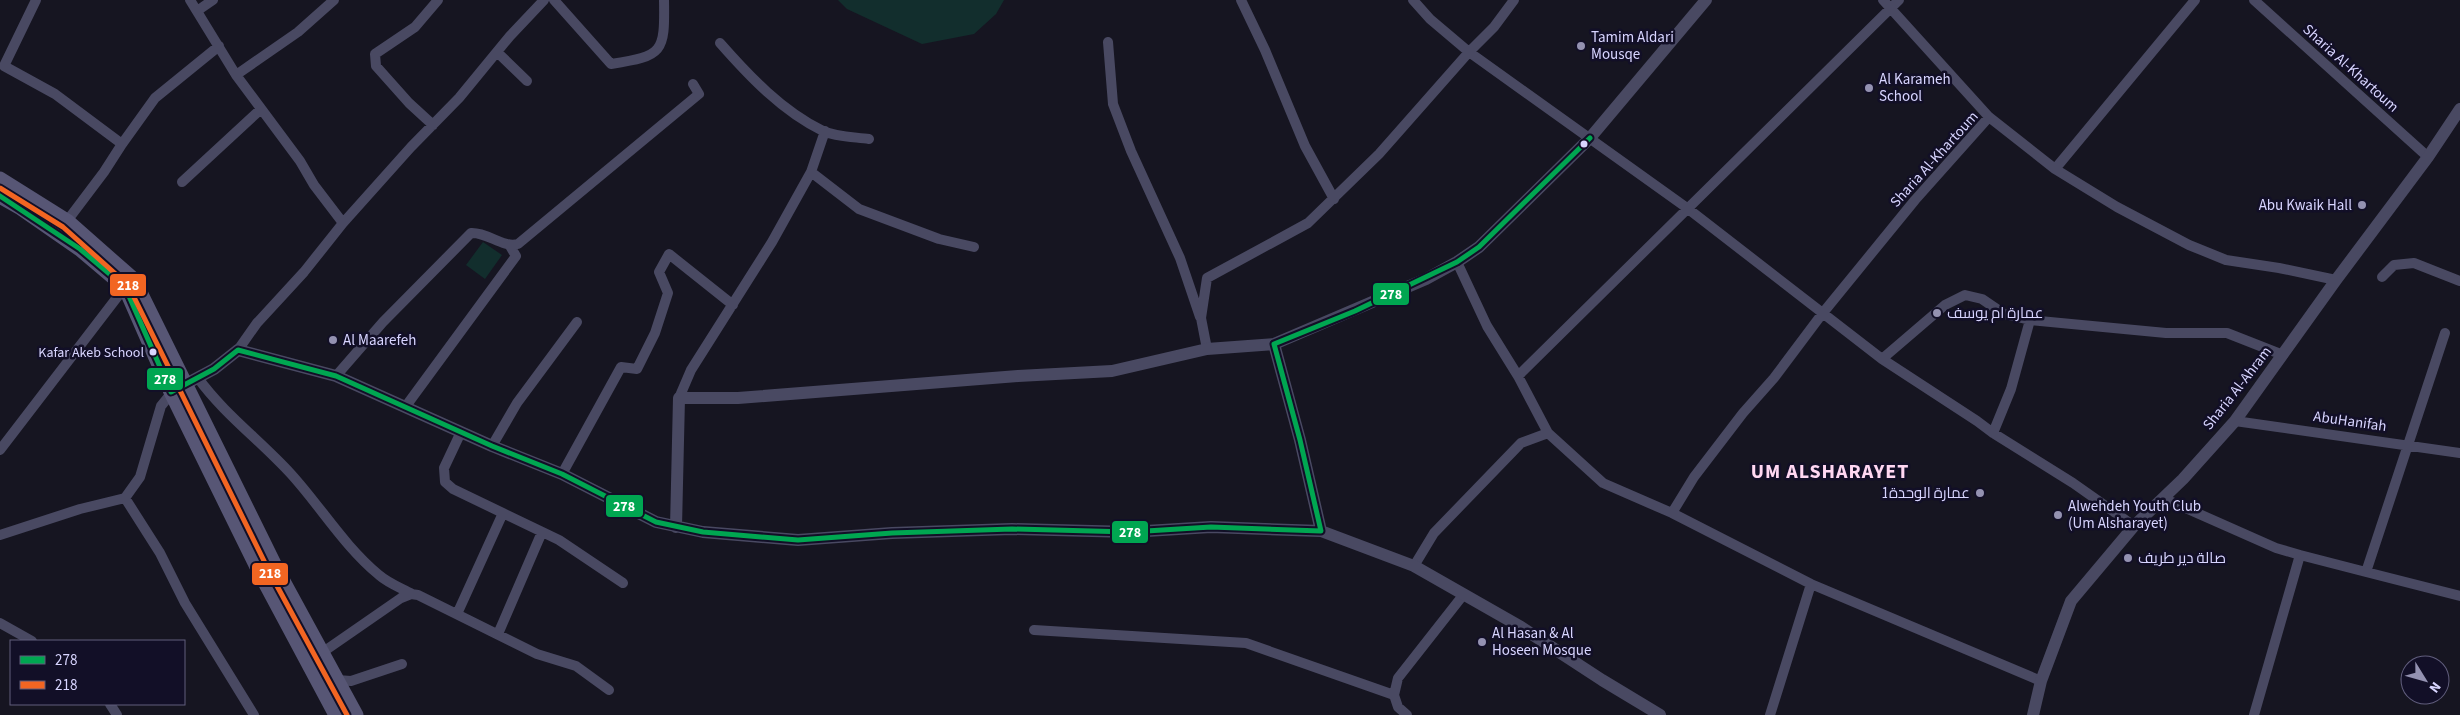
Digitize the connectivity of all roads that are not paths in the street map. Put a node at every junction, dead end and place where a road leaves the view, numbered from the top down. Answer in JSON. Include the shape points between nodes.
{"nodes":[{"id":1,"x":36,"y":0,"type":"edge"},
{"id":2,"x":190,"y":0,"type":"edge"},
{"id":3,"x":213,"y":0,"type":"edge"},
{"id":4,"x":334,"y":0,"type":"edge"},
{"id":5,"x":438,"y":0,"type":"edge"},
{"id":6,"x":544,"y":0,"type":"edge"},
{"id":7,"x":554,"y":0,"type":"edge"},
{"id":8,"x":664,"y":0,"type":"edge"},
{"id":9,"x":1241,"y":0,"type":"edge"},
{"id":10,"x":1413,"y":0,"type":"edge"},
{"id":11,"x":1514,"y":0,"type":"edge"},
{"id":12,"x":1706,"y":0,"type":"edge"},
{"id":13,"x":1883,"y":0,"type":"edge"},
{"id":14,"x":1899,"y":0,"type":"edge"},
{"id":15,"x":2195,"y":0,"type":"edge"},
{"id":16,"x":2254,"y":0,"type":"edge"},
{"id":17,"x":1891,"y":9,"type":"junction"},
{"id":18,"x":197,"y":11,"type":"junction"},
{"id":19,"x":1108,"y":42,"type":"dead end"},
{"id":20,"x":720,"y":43,"type":"dead end"},
{"id":21,"x":219,"y":46,"type":"junction"},
{"id":22,"x":497,"y":52,"type":"junction"},
{"id":23,"x":1469,"y":52,"type":"junction"},
{"id":24,"x":236,"y":75,"type":"junction"},
{"id":25,"x":527,"y":81,"type":"dead end"},
{"id":26,"x":692,"y":84,"type":"dead end"},
{"id":27,"x":261,"y":109,"type":"junction"},
{"id":28,"x":2460,"y":109,"type":"edge"},
{"id":29,"x":1988,"y":117,"type":"junction"},
{"id":30,"x":433,"y":125,"type":"junction"},
{"id":31,"x":825,"y":131,"type":"junction"},
{"id":32,"x":1590,"y":138,"type":"junction"},
{"id":33,"x":869,"y":139,"type":"dead end"},
{"id":34,"x":122,"y":144,"type":"junction"},
{"id":35,"x":2428,"y":157,"type":"junction"},
{"id":36,"x":2055,"y":169,"type":"junction"},
{"id":37,"x":811,"y":172,"type":"junction"},
{"id":38,"x":0,"y":179,"type":"edge"},
{"id":39,"x":182,"y":182,"type":"dead end"},
{"id":40,"x":0,"y":196,"type":"edge"},
{"id":41,"x":1334,"y":199,"type":"junction"},
{"id":42,"x":1687,"y":208,"type":"junction"},
{"id":43,"x":66,"y":221,"type":"junction"},
{"id":44,"x":343,"y":223,"type":"junction"},
{"id":45,"x":510,"y":246,"type":"junction"},
{"id":46,"x":974,"y":247,"type":"dead end"},
{"id":47,"x":1458,"y":262,"type":"junction"},
{"id":48,"x":2382,"y":277,"type":"dead end"},
{"id":49,"x":2336,"y":280,"type":"junction"},
{"id":50,"x":2460,"y":281,"type":"edge"},
{"id":51,"x":125,"y":286,"type":"junction"},
{"id":52,"x":733,"y":305,"type":"junction"},
{"id":53,"x":1822,"y":314,"type":"junction"},
{"id":54,"x":1201,"y":318,"type":"junction"},
{"id":55,"x":2030,"y":320,"type":"junction"},
{"id":56,"x":577,"y":322,"type":"dead end"},
{"id":57,"x":2445,"y":333,"type":"dead end"},
{"id":58,"x":1274,"y":344,"type":"junction"},
{"id":59,"x":1207,"y":349,"type":"junction"},
{"id":60,"x":238,"y":350,"type":"junction"},
{"id":61,"x":2284,"y":355,"type":"junction"},
{"id":62,"x":1882,"y":360,"type":"junction"},
{"id":63,"x":336,"y":376,"type":"junction"},
{"id":64,"x":1518,"y":376,"type":"junction"},
{"id":65,"x":198,"y":378,"type":"junction"},
{"id":66,"x":178,"y":388,"type":"junction"},
{"id":67,"x":679,"y":398,"type":"junction"},
{"id":68,"x":406,"y":406,"type":"junction"},
{"id":69,"x":2235,"y":421,"type":"junction"},
{"id":70,"x":462,"y":432,"type":"junction"},
{"id":71,"x":1548,"y":433,"type":"junction"},
{"id":72,"x":1993,"y":434,"type":"junction"},
{"id":73,"x":2409,"y":444,"type":"junction"},
{"id":74,"x":492,"y":446,"type":"junction"},
{"id":75,"x":0,"y":450,"type":"edge"},
{"id":76,"x":2460,"y":453,"type":"edge"},
{"id":77,"x":562,"y":474,"type":"junction"},
{"id":78,"x":124,"y":498,"type":"junction"},
{"id":79,"x":2163,"y":498,"type":"junction"},
{"id":80,"x":504,"y":513,"type":"junction"},
{"id":81,"x":1672,"y":513,"type":"junction"},
{"id":82,"x":2134,"y":526,"type":"junction"},
{"id":83,"x":676,"y":527,"type":"junction"},
{"id":84,"x":1321,"y":531,"type":"junction"},
{"id":85,"x":542,"y":532,"type":"junction"},
{"id":86,"x":0,"y":535,"type":"edge"},
{"id":87,"x":2300,"y":555,"type":"junction"},
{"id":88,"x":1414,"y":566,"type":"junction"},
{"id":89,"x":2366,"y":572,"type":"junction"},
{"id":90,"x":623,"y":583,"type":"dead end"},
{"id":91,"x":1811,"y":584,"type":"junction"},
{"id":92,"x":412,"y":594,"type":"junction"},
{"id":93,"x":1464,"y":594,"type":"junction"},
{"id":94,"x":2460,"y":596,"type":"edge"},
{"id":95,"x":457,"y":614,"type":"junction"},
{"id":96,"x":0,"y":624,"type":"edge"},
{"id":97,"x":1034,"y":630,"type":"dead end"},
{"id":98,"x":498,"y":634,"type":"junction"},
{"id":99,"x":30,"y":640,"type":"edge"},
{"id":100,"x":323,"y":652,"type":"junction"},
{"id":101,"x":402,"y":664,"type":"dead end"},
{"id":102,"x":337,"y":680,"type":"junction"},
{"id":103,"x":2041,"y":681,"type":"junction"},
{"id":104,"x":322,"y":688,"type":"junction"},
{"id":105,"x":609,"y":690,"type":"dead end"},
{"id":106,"x":1394,"y":695,"type":"junction"},
{"id":107,"x":254,"y":715,"type":"edge"},
{"id":108,"x":336,"y":715,"type":"edge"},
{"id":109,"x":356,"y":715,"type":"edge"},
{"id":110,"x":1407,"y":715,"type":"edge"},
{"id":111,"x":1659,"y":715,"type":"edge"},
{"id":112,"x":1770,"y":715,"type":"edge"},
{"id":113,"x":2033,"y":715,"type":"edge"},
{"id":114,"x":2254,"y":715,"type":"edge"}],
"edges":[{"from":1,"to":34,"type":"street","via":[[4,66],[55,94]]},
{"from":2,"to":18,"type":"street"},
{"from":3,"to":18,"type":"street"},
{"from":4,"to":24,"type":"street","via":[[298,32]]},
{"from":5,"to":30,"type":"street","via":[[416,27],[375,54],[376,66]]},
{"from":6,"to":22,"type":"street"},
{"from":7,"to":8,"type":"street","via":[[611,64],[649,57],[658,49],[662,40]]},
{"from":9,"to":41,"type":"street","via":[[1304,146]]},
{"from":10,"to":23,"type":"street"},
{"from":11,"to":23,"type":"street","via":[[1494,27]]},
{"from":12,"to":32,"type":"street"},
{"from":13,"to":17,"type":"street"},
{"from":14,"to":17,"type":"street"},
{"from":15,"to":36,"type":"street"},
{"from":16,"to":35,"type":"street","name":"Sharia Al-Khartoum"},
{"from":17,"to":29,"type":"street"},
{"from":17,"to":42,"type":"street"},
{"from":18,"to":21,"type":"street"},
{"from":19,"to":54,"type":"street","via":[[1113,104],[1180,258]]},
{"from":20,"to":31,"type":"street","via":[[748,75],[792,112]]},
{"from":21,"to":24,"type":"street"},
{"from":21,"to":34,"type":"street","via":[[155,98]]},
{"from":22,"to":25,"type":"street"},
{"from":22,"to":30,"type":"street"},
{"from":23,"to":32,"type":"street"},
{"from":23,"to":41,"type":"street","via":[[1379,154]]},
{"from":24,"to":27,"type":"street"},
{"from":26,"to":45,"type":"street","via":[[699,94],[518,244]]},
{"from":27,"to":39,"type":"street"},
{"from":27,"to":44,"type":"street"},
{"from":28,"to":35,"type":"street","name":"Sharia Al-Ahram"},
{"from":29,"to":36,"type":"street","name":"Sharia Al-Khartoum"},
{"from":29,"to":53,"type":"street","name":"Sharia Al-Khartoum"},
{"from":30,"to":44,"type":"street"},
{"from":31,"to":33,"type":"street"},
{"from":31,"to":37,"type":"street"},
{"from":32,"to":42,"type":"street"},
{"from":32,"to":47,"type":"street","via":[[1479,247]]},
{"from":34,"to":43,"type":"street"},
{"from":35,"to":49,"type":"street","name":"Sharia Al-Ahram"},
{"from":36,"to":49,"type":"street","name":"Sharia Al-Khartoum","via":[[2124,211],[2189,245],[2226,260]]},
{"from":37,"to":46,"type":"street","via":[[859,209],[939,239]]},
{"from":37,"to":52,"type":"street"},
{"from":38,"to":43,"type":"main road"},
{"from":40,"to":51,"type":"main road","via":[[80,249]]},
{"from":41,"to":54,"type":"street","via":[[1308,223],[1207,278]]},
{"from":42,"to":53,"type":"street"},
{"from":42,"to":64,"type":"street"},
{"from":43,"to":66,"type":"main road","via":[[134,280]]},
{"from":44,"to":60,"type":"street","via":[[257,323]]},
{"from":45,"to":63,"type":"street","via":[[482,232],[471,233],[383,322]]},
{"from":45,"to":68,"type":"street","via":[[516,256]]},
{"from":47,"to":58,"type":"street"},
{"from":47,"to":64,"type":"street","via":[[1487,326]]},
{"from":48,"to":50,"type":"street","via":[[2394,265],[2414,263]]},
{"from":49,"to":61,"type":"street","name":"Sharia Al-Ahram"},
{"from":51,"to":66,"type":"main road"},
{"from":51,"to":75,"type":"street"},
{"from":52,"to":67,"type":"street","via":[[691,370]]},
{"from":52,"to":77,"type":"street","via":[[670,254],[659,272],[668,293],[655,333],[637,369],[621,367]]},
{"from":53,"to":62,"type":"street"},
{"from":53,"to":81,"type":"street","name":"Sharia Al-Khartoum","via":[[1694,477]]},
{"from":54,"to":59,"type":"street"},
{"from":55,"to":61,"type":"street","via":[[2166,333],[2227,333]]},
{"from":55,"to":62,"type":"street","via":[[2004,314],[1982,299],[1965,295],[1945,305]]},
{"from":55,"to":72,"type":"street","via":[[2011,389]]},
{"from":56,"to":74,"type":"street","via":[[517,403]]},
{"from":57,"to":73,"type":"street"},
{"from":58,"to":59,"type":"street"},
{"from":58,"to":84,"type":"street"},
{"from":59,"to":67,"type":"street","via":[[1112,371],[738,398]]},
{"from":60,"to":63,"type":"street"},
{"from":60,"to":65,"type":"street"},
{"from":61,"to":69,"type":"street","name":"Sharia Al-Ahram"},
{"from":62,"to":72,"type":"street","via":[[1977,420]]},
{"from":63,"to":68,"type":"street"},
{"from":64,"to":71,"type":"street"},
{"from":65,"to":66,"type":"street"},
{"from":65,"to":92,"type":"street","via":[[225,412],[292,475],[362,560],[380,576]]},
{"from":66,"to":78,"type":"street","via":[[161,406],[140,477]]},
{"from":66,"to":100,"type":"main road","via":[[233,477],[277,570]]},
{"from":66,"to":104,"type":"main road","via":[[258,569]]},
{"from":67,"to":83,"type":"street"},
{"from":68,"to":70,"type":"street"},
{"from":69,"to":73,"type":"street","name":"AbuHanifah"},
{"from":69,"to":79,"type":"street","name":"Sharia Al-Ahram"},
{"from":70,"to":74,"type":"street"},
{"from":70,"to":80,"type":"street","via":[[444,468],[445,482]]},
{"from":71,"to":81,"type":"street","via":[[1603,483]]},
{"from":71,"to":88,"type":"street","via":[[1521,443],[1434,533]]},
{"from":72,"to":82,"type":"street","via":[[2073,483]]},
{"from":73,"to":76,"type":"street","name":"AbuHanifah"},
{"from":73,"to":89,"type":"street"},
{"from":74,"to":77,"type":"street"},
{"from":77,"to":83,"type":"street","via":[[656,522]]},
{"from":78,"to":86,"type":"street"},
{"from":78,"to":107,"type":"street","via":[[160,553],[185,603]]},
{"from":79,"to":82,"type":"street","name":"Sharia Al-Ahram"},
{"from":79,"to":87,"type":"street","via":[[2276,548]]},
{"from":80,"to":85,"type":"street"},
{"from":80,"to":95,"type":"street"},
{"from":81,"to":91,"type":"street"},
{"from":82,"to":103,"type":"street","name":"Sharia Al-Ahram","via":[[2071,601]]},
{"from":83,"to":84,"type":"street","via":[[798,540],[1012,529],[1130,532],[1211,527]]},
{"from":84,"to":88,"type":"street"},
{"from":85,"to":90,"type":"street"},
{"from":85,"to":98,"type":"street"},
{"from":87,"to":89,"type":"street"},
{"from":87,"to":114,"type":"street"},
{"from":88,"to":93,"type":"street"},
{"from":89,"to":94,"type":"street"},
{"from":91,"to":103,"type":"street"},
{"from":91,"to":112,"type":"street"},
{"from":92,"to":95,"type":"street"},
{"from":92,"to":100,"type":"street","via":[[401,598]]},
{"from":93,"to":106,"type":"street","via":[[1398,678]]},
{"from":93,"to":111,"type":"street"},
{"from":95,"to":98,"type":"street"},
{"from":96,"to":99,"type":"street"},
{"from":97,"to":106,"type":"street","via":[[1246,643]]},
{"from":98,"to":105,"type":"street","via":[[537,654],[576,666]]},
{"from":100,"to":102,"type":"main road"},
{"from":101,"to":102,"type":"street","via":[[351,681]]},
{"from":102,"to":104,"type":"street"},
{"from":102,"to":109,"type":"main road"},
{"from":103,"to":113,"type":"street","name":"Sharia Al-Ahram"},
{"from":104,"to":108,"type":"main road"},
{"from":106,"to":110,"type":"street","via":[[1398,707]]}]}
